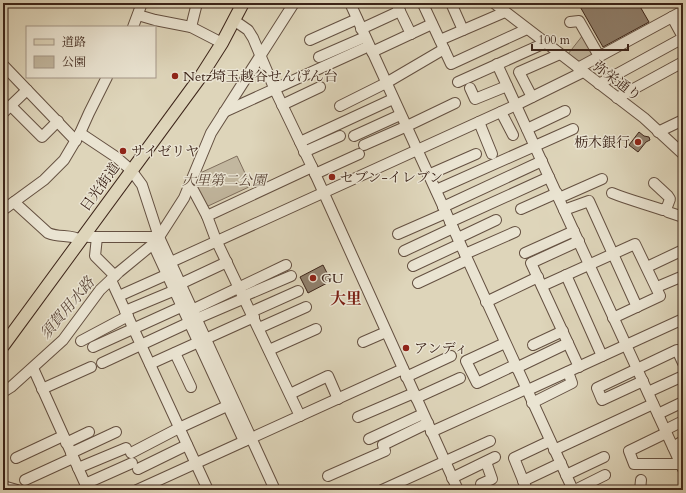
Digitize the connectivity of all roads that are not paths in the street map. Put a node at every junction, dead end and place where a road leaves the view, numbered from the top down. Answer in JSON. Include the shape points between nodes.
{"nodes":[{"id":1,"x":142,"y":3,"type":"edge"},
{"id":2,"x":197,"y":3,"type":"edge"},
{"id":3,"x":243,"y":3,"type":"edge"},
{"id":4,"x":294,"y":3,"type":"edge"},
{"id":5,"x":424,"y":3,"type":"edge"},
{"id":6,"x":451,"y":3,"type":"edge"},
{"id":7,"x":494,"y":3,"type":"edge"},
{"id":8,"x":353,"y":4,"type":"edge"},
{"id":9,"x":398,"y":7,"type":"edge"},
{"id":10,"x":683,"y":11,"type":"edge"},
{"id":11,"x":505,"y":12,"type":"junction"},
{"id":12,"x":138,"y":15,"type":"junction"},
{"id":13,"x":672,"y":17,"type":"junction"},
{"id":14,"x":357,"y":19,"type":"junction"},
{"id":15,"x":235,"y":21,"type":"junction"},
{"id":16,"x":432,"y":24,"type":"junction"},
{"id":17,"x":574,"y":25,"type":"dead end"},
{"id":18,"x":133,"y":26,"type":"edge"},
{"id":19,"x":191,"y":27,"type":"junction"},
{"id":20,"x":527,"y":29,"type":"junction"},
{"id":21,"x":463,"y":30,"type":"junction"},
{"id":22,"x":411,"y":34,"type":"junction"},
{"id":23,"x":543,"y":38,"type":"junction"},
{"id":24,"x":683,"y":38,"type":"edge"},
{"id":25,"x":310,"y":40,"type":"dead end"},
{"id":26,"x":367,"y":41,"type":"junction"},
{"id":27,"x":222,"y":43,"type":"junction"},
{"id":28,"x":442,"y":44,"type":"junction"},
{"id":29,"x":560,"y":54,"type":"junction"},
{"id":30,"x":260,"y":56,"type":"junction"},
{"id":31,"x":599,"y":56,"type":"junction"},
{"id":32,"x":319,"y":58,"type":"dead end"},
{"id":33,"x":683,"y":62,"type":"edge"},
{"id":34,"x":497,"y":64,"type":"junction"},
{"id":35,"x":4,"y":68,"type":"edge"},
{"id":36,"x":580,"y":70,"type":"junction"},
{"id":37,"x":106,"y":78,"type":"edge"},
{"id":38,"x":458,"y":82,"type":"dead end"},
{"id":39,"x":386,"y":83,"type":"junction"},
{"id":40,"x":599,"y":84,"type":"junction"},
{"id":41,"x":507,"y":86,"type":"junction"},
{"id":42,"x":320,"y":88,"type":"dead end"},
{"id":43,"x":470,"y":88,"type":"dead end"},
{"id":44,"x":27,"y":90,"type":"junction"},
{"id":45,"x":275,"y":90,"type":"junction"},
{"id":46,"x":532,"y":97,"type":"junction"},
{"id":47,"x":617,"y":98,"type":"junction"},
{"id":48,"x":393,"y":99,"type":"junction"},
{"id":49,"x":455,"y":103,"type":"dead end"},
{"id":50,"x":282,"y":104,"type":"junction"},
{"id":51,"x":516,"y":105,"type":"junction"},
{"id":52,"x":11,"y":106,"type":"junction"},
{"id":53,"x":340,"y":106,"type":"dead end"},
{"id":54,"x":565,"y":111,"type":"dead end"},
{"id":55,"x":224,"y":112,"type":"junction"},
{"id":56,"x":501,"y":112,"type":"junction"},
{"id":57,"x":3,"y":113,"type":"edge"},
{"id":58,"x":400,"y":115,"type":"junction"},
{"id":59,"x":683,"y":120,"type":"edge"},
{"id":60,"x":58,"y":122,"type":"junction"},
{"id":61,"x":479,"y":122,"type":"junction"},
{"id":62,"x":406,"y":127,"type":"junction"},
{"id":63,"x":527,"y":129,"type":"junction"},
{"id":64,"x":573,"y":129,"type":"dead end"},
{"id":65,"x":658,"y":132,"type":"junction"},
{"id":66,"x":513,"y":135,"type":"dead end"},
{"id":67,"x":340,"y":136,"type":"dead end"},
{"id":68,"x":354,"y":136,"type":"dead end"},
{"id":69,"x":78,"y":137,"type":"junction"},
{"id":70,"x":300,"y":142,"type":"junction"},
{"id":71,"x":364,"y":145,"type":"dead end"},
{"id":72,"x":535,"y":145,"type":"junction"},
{"id":73,"x":416,"y":151,"type":"junction"},
{"id":74,"x":304,"y":152,"type":"junction"},
{"id":75,"x":359,"y":154,"type":"dead end"},
{"id":76,"x":476,"y":154,"type":"dead end"},
{"id":77,"x":492,"y":154,"type":"dead end"},
{"id":78,"x":683,"y":154,"type":"edge"},
{"id":79,"x":542,"y":161,"type":"junction"},
{"id":80,"x":131,"y":170,"type":"junction"},
{"id":81,"x":313,"y":171,"type":"junction"},
{"id":82,"x":428,"y":175,"type":"junction"},
{"id":83,"x":549,"y":177,"type":"junction"},
{"id":84,"x":602,"y":179,"type":"dead end"},
{"id":85,"x":190,"y":184,"type":"junction"},
{"id":86,"x":654,"y":184,"type":"dead end"},
{"id":87,"x":436,"y":190,"type":"junction"},
{"id":88,"x":323,"y":192,"type":"junction"},
{"id":89,"x":612,"y":193,"type":"dead end"},
{"id":90,"x":558,"y":196,"type":"junction"},
{"id":91,"x":14,"y":202,"type":"junction"},
{"id":92,"x":521,"y":209,"type":"dead end"},
{"id":93,"x":664,"y":209,"type":"junction"},
{"id":94,"x":3,"y":210,"type":"edge"},
{"id":95,"x":564,"y":210,"type":"junction"},
{"id":96,"x":207,"y":216,"type":"junction"},
{"id":97,"x":448,"y":217,"type":"junction"},
{"id":98,"x":683,"y":217,"type":"edge"},
{"id":99,"x":496,"y":220,"type":"dead end"},
{"id":100,"x":574,"y":231,"type":"junction"},
{"id":101,"x":515,"y":232,"type":"dead end"},
{"id":102,"x":398,"y":234,"type":"dead end"},
{"id":103,"x":83,"y":237,"type":"junction"},
{"id":104,"x":97,"y":237,"type":"junction"},
{"id":105,"x":156,"y":240,"type":"junction"},
{"id":106,"x":216,"y":240,"type":"junction"},
{"id":107,"x":459,"y":241,"type":"junction"},
{"id":108,"x":579,"y":242,"type":"junction"},
{"id":109,"x":683,"y":250,"type":"edge"},
{"id":110,"x":404,"y":251,"type":"dead end"},
{"id":111,"x":525,"y":253,"type":"dead end"},
{"id":112,"x":614,"y":254,"type":"junction"},
{"id":113,"x":466,"y":257,"type":"junction"},
{"id":114,"x":171,"y":262,"type":"junction"},
{"id":115,"x":227,"y":262,"type":"junction"},
{"id":116,"x":286,"y":265,"type":"dead end"},
{"id":117,"x":589,"y":265,"type":"junction"},
{"id":118,"x":413,"y":266,"type":"dead end"},
{"id":119,"x":647,"y":267,"type":"junction"},
{"id":120,"x":166,"y":275,"type":"junction"},
{"id":121,"x":566,"y":275,"type":"junction"},
{"id":122,"x":291,"y":276,"type":"dead end"},
{"id":123,"x":683,"y":276,"type":"edge"},
{"id":124,"x":113,"y":278,"type":"junction"},
{"id":125,"x":540,"y":282,"type":"junction"},
{"id":126,"x":418,"y":283,"type":"dead end"},
{"id":127,"x":657,"y":287,"type":"junction"},
{"id":128,"x":177,"y":288,"type":"junction"},
{"id":129,"x":298,"y":291,"type":"dead end"},
{"id":130,"x":242,"y":294,"type":"junction"},
{"id":131,"x":119,"y":296,"type":"junction"},
{"id":132,"x":486,"y":302,"type":"junction"},
{"id":133,"x":181,"y":307,"type":"junction"},
{"id":134,"x":306,"y":307,"type":"dead end"},
{"id":135,"x":637,"y":307,"type":"junction"},
{"id":136,"x":192,"y":310,"type":"junction"},
{"id":137,"x":126,"y":313,"type":"junction"},
{"id":138,"x":252,"y":315,"type":"junction"},
{"id":139,"x":613,"y":318,"type":"junction"},
{"id":140,"x":683,"y":319,"type":"edge"},
{"id":141,"x":192,"y":321,"type":"junction"},
{"id":142,"x":133,"y":328,"type":"junction"},
{"id":143,"x":259,"y":328,"type":"junction"},
{"id":144,"x":316,"y":329,"type":"dead end"},
{"id":145,"x":386,"y":332,"type":"junction"},
{"id":146,"x":562,"y":332,"type":"junction"},
{"id":147,"x":201,"y":340,"type":"junction"},
{"id":148,"x":81,"y":341,"type":"dead end"},
{"id":149,"x":363,"y":342,"type":"dead end"},
{"id":150,"x":505,"y":343,"type":"junction"},
{"id":151,"x":141,"y":344,"type":"junction"},
{"id":152,"x":568,"y":344,"type":"junction"},
{"id":153,"x":533,"y":345,"type":"dead end"},
{"id":154,"x":626,"y":345,"type":"junction"},
{"id":155,"x":3,"y":346,"type":"edge"},
{"id":156,"x":93,"y":347,"type":"dead end"},
{"id":157,"x":269,"y":350,"type":"junction"},
{"id":158,"x":175,"y":353,"type":"junction"},
{"id":159,"x":451,"y":356,"type":"dead end"},
{"id":160,"x":602,"y":356,"type":"junction"},
{"id":161,"x":102,"y":363,"type":"dead end"},
{"id":162,"x":683,"y":363,"type":"edge"},
{"id":163,"x":150,"y":364,"type":"junction"},
{"id":164,"x":516,"y":366,"type":"junction"},
{"id":165,"x":91,"y":367,"type":"dead end"},
{"id":166,"x":579,"y":367,"type":"junction"},
{"id":167,"x":32,"y":368,"type":"junction"},
{"id":168,"x":637,"y":368,"type":"junction"},
{"id":169,"x":568,"y":372,"type":"junction"},
{"id":170,"x":405,"y":373,"type":"junction"},
{"id":171,"x":683,"y":376,"type":"edge"},
{"id":172,"x":460,"y":378,"type":"dead end"},
{"id":173,"x":643,"y":381,"type":"junction"},
{"id":174,"x":191,"y":388,"type":"dead end"},
{"id":175,"x":42,"y":389,"type":"junction"},
{"id":176,"x":526,"y":389,"type":"junction"},
{"id":177,"x":3,"y":392,"type":"edge"},
{"id":178,"x":648,"y":392,"type":"junction"},
{"id":179,"x":290,"y":394,"type":"junction"},
{"id":180,"x":415,"y":396,"type":"junction"},
{"id":181,"x":338,"y":399,"type":"junction"},
{"id":182,"x":683,"y":402,"type":"edge"},
{"id":183,"x":532,"y":403,"type":"junction"},
{"id":184,"x":653,"y":404,"type":"junction"},
{"id":185,"x":228,"y":406,"type":"junction"},
{"id":186,"x":423,"y":414,"type":"junction"},
{"id":187,"x":658,"y":414,"type":"junction"},
{"id":188,"x":300,"y":416,"type":"junction"},
{"id":189,"x":358,"y":417,"type":"dead end"},
{"id":190,"x":683,"y":421,"type":"edge"},
{"id":191,"x":179,"y":428,"type":"junction"},
{"id":192,"x":430,"y":428,"type":"junction"},
{"id":193,"x":666,"y":431,"type":"junction"},
{"id":194,"x":89,"y":432,"type":"dead end"},
{"id":195,"x":116,"y":432,"type":"dead end"},
{"id":196,"x":65,"y":439,"type":"junction"},
{"id":197,"x":369,"y":439,"type":"dead end"},
{"id":198,"x":247,"y":440,"type":"junction"},
{"id":199,"x":490,"y":441,"type":"dead end"},
{"id":200,"x":683,"y":442,"type":"edge"},
{"id":201,"x":187,"y":445,"type":"junction"},
{"id":202,"x":552,"y":445,"type":"junction"},
{"id":203,"x":673,"y":447,"type":"junction"},
{"id":204,"x":72,"y":456,"type":"junction"},
{"id":205,"x":604,"y":457,"type":"dead end"},
{"id":206,"x":16,"y":458,"type":"dead end"},
{"id":207,"x":445,"y":462,"type":"junction"},
{"id":208,"x":196,"y":463,"type":"junction"},
{"id":209,"x":561,"y":464,"type":"junction"},
{"id":210,"x":78,"y":468,"type":"junction"},
{"id":211,"x":682,"y":468,"type":"edge"},
{"id":212,"x":566,"y":475,"type":"junction"},
{"id":213,"x":605,"y":475,"type":"dead end"},
{"id":214,"x":328,"y":476,"type":"dead end"},
{"id":215,"x":452,"y":478,"type":"junction"},
{"id":216,"x":25,"y":480,"type":"dead end"},
{"id":217,"x":481,"y":484,"type":"dead end"},
{"id":218,"x":525,"y":485,"type":"edge"},
{"id":219,"x":3,"y":486,"type":"edge"},
{"id":220,"x":86,"y":487,"type":"edge"},
{"id":221,"x":573,"y":489,"type":"edge"},
{"id":222,"x":17,"y":490,"type":"edge"},
{"id":223,"x":137,"y":490,"type":"edge"},
{"id":224,"x":208,"y":490,"type":"edge"},
{"id":225,"x":275,"y":490,"type":"edge"},
{"id":226,"x":373,"y":490,"type":"edge"},
{"id":227,"x":380,"y":490,"type":"edge"},
{"id":228,"x":458,"y":490,"type":"edge"},
{"id":229,"x":562,"y":490,"type":"edge"}],
"edges":[{"from":1,"to":12,"type":"street"},
{"from":2,"to":19,"type":"street"},
{"from":3,"to":15,"type":"main road","name":"日光街道"},
{"from":4,"to":30,"type":"street"},
{"from":5,"to":16,"type":"street"},
{"from":6,"to":21,"type":"street"},
{"from":7,"to":11,"type":"street","name":"弥栄通り"},
{"from":8,"to":14,"type":"street"},
{"from":9,"to":22,"type":"street"},
{"from":9,"to":26,"type":"street"},
{"from":10,"to":13,"type":"street"},
{"from":11,"to":20,"type":"street","name":"弥栄通り","via":[[520,17]]},
{"from":11,"to":21,"type":"street"},
{"from":12,"to":18,"type":"street"},
{"from":12,"to":19,"type":"street"},
{"from":13,"to":24,"type":"street"},
{"from":13,"to":31,"type":"street"},
{"from":14,"to":25,"type":"street"},
{"from":14,"to":26,"type":"street"},
{"from":15,"to":27,"type":"main road","name":"日光街道"},
{"from":15,"to":30,"type":"street","via":[[248,30]]},
{"from":16,"to":22,"type":"street"},
{"from":16,"to":28,"type":"street"},
{"from":17,"to":31,"type":"street","via":[[579,21]]},
{"from":19,"to":27,"type":"street"},
{"from":20,"to":23,"type":"street","name":"弥栄通り"},
{"from":20,"to":28,"type":"street","via":[[451,64]]},
{"from":21,"to":28,"type":"street"},
{"from":22,"to":26,"type":"street"},
{"from":23,"to":29,"type":"street","name":"弥栄通り"},
{"from":23,"to":34,"type":"street"},
{"from":24,"to":40,"type":"street"},
{"from":26,"to":32,"type":"street"},
{"from":26,"to":39,"type":"street"},
{"from":26,"to":45,"type":"street"},
{"from":27,"to":80,"type":"main road","name":"日光街道","via":[[201,76]]},
{"from":28,"to":39,"type":"street"},
{"from":29,"to":36,"type":"street","name":"弥栄通り"},
{"from":29,"to":46,"type":"street","via":[[519,72]]},
{"from":30,"to":45,"type":"street"},
{"from":30,"to":55,"type":"street"},
{"from":31,"to":36,"type":"street"},
{"from":33,"to":47,"type":"street"},
{"from":34,"to":38,"type":"street"},
{"from":34,"to":41,"type":"street"},
{"from":35,"to":44,"type":"street"},
{"from":36,"to":40,"type":"street","name":"弥栄通り"},
{"from":36,"to":46,"type":"street"},
{"from":37,"to":69,"type":"street"},
{"from":39,"to":48,"type":"street"},
{"from":39,"to":53,"type":"street"},
{"from":40,"to":47,"type":"street","name":"弥栄通り"},
{"from":41,"to":43,"type":"street","via":[[475,98]]},
{"from":41,"to":51,"type":"street"},
{"from":42,"to":50,"type":"street"},
{"from":44,"to":52,"type":"street"},
{"from":44,"to":60,"type":"street"},
{"from":45,"to":50,"type":"street"},
{"from":45,"to":55,"type":"street"},
{"from":46,"to":51,"type":"street"},
{"from":47,"to":65,"type":"street","name":"弥栄通り"},
{"from":48,"to":58,"type":"street"},
{"from":48,"to":70,"type":"street"},
{"from":49,"to":62,"type":"street"},
{"from":50,"to":70,"type":"street"},
{"from":51,"to":56,"type":"street"},
{"from":51,"to":63,"type":"street"},
{"from":52,"to":57,"type":"street"},
{"from":52,"to":60,"type":"street","via":[[42,137]]},
{"from":54,"to":63,"type":"street"},
{"from":55,"to":85,"type":"street","via":[[210,133]]},
{"from":56,"to":61,"type":"street"},
{"from":56,"to":66,"type":"street"},
{"from":58,"to":62,"type":"street"},
{"from":58,"to":68,"type":"street"},
{"from":59,"to":65,"type":"street"},
{"from":60,"to":69,"type":"street"},
{"from":61,"to":73,"type":"street"},
{"from":61,"to":77,"type":"street"},
{"from":62,"to":71,"type":"street"},
{"from":62,"to":73,"type":"street"},
{"from":63,"to":72,"type":"street"},
{"from":64,"to":72,"type":"street"},
{"from":65,"to":78,"type":"street","name":"弥栄通り"},
{"from":67,"to":74,"type":"street"},
{"from":69,"to":80,"type":"street","via":[[107,150]]},
{"from":69,"to":91,"type":"street","via":[[64,160],[44,180]]},
{"from":70,"to":74,"type":"street"},
{"from":72,"to":79,"type":"street"},
{"from":72,"to":87,"type":"street"},
{"from":73,"to":82,"type":"street"},
{"from":73,"to":88,"type":"street"},
{"from":74,"to":81,"type":"street"},
{"from":75,"to":81,"type":"street"},
{"from":76,"to":82,"type":"street"},
{"from":79,"to":83,"type":"street"},
{"from":79,"to":97,"type":"street"},
{"from":80,"to":103,"type":"main road","name":"日光街道"},
{"from":80,"to":105,"type":"street","via":[[142,185]]},
{"from":81,"to":88,"type":"street"},
{"from":81,"to":96,"type":"street"},
{"from":82,"to":87,"type":"street"},
{"from":83,"to":90,"type":"street"},
{"from":83,"to":97,"type":"street"},
{"from":84,"to":90,"type":"street"},
{"from":85,"to":96,"type":"street"},
{"from":85,"to":105,"type":"street","via":[[184,198]]},
{"from":86,"to":93,"type":"street","via":[[670,199]]},
{"from":87,"to":97,"type":"street"},
{"from":88,"to":106,"type":"street"},
{"from":88,"to":145,"type":"street"},
{"from":89,"to":93,"type":"street"},
{"from":90,"to":92,"type":"street"},
{"from":90,"to":95,"type":"street"},
{"from":91,"to":94,"type":"street"},
{"from":91,"to":103,"type":"street","via":[[48,234]]},
{"from":93,"to":98,"type":"street"},
{"from":95,"to":100,"type":"street"},
{"from":95,"to":112,"type":"street","via":[[588,201]]},
{"from":96,"to":106,"type":"street"},
{"from":97,"to":102,"type":"street"},
{"from":97,"to":107,"type":"street"},
{"from":97,"to":110,"type":"street"},
{"from":99,"to":107,"type":"street"},
{"from":100,"to":108,"type":"street"},
{"from":100,"to":111,"type":"street"},
{"from":101,"to":113,"type":"street"},
{"from":103,"to":104,"type":"street"},
{"from":103,"to":155,"type":"main road","name":"日光街道"},
{"from":104,"to":105,"type":"street"},
{"from":104,"to":124,"type":"street","via":[[95,256]]},
{"from":105,"to":114,"type":"street"},
{"from":105,"to":120,"type":"street"},
{"from":105,"to":124,"type":"street"},
{"from":106,"to":114,"type":"street"},
{"from":106,"to":115,"type":"street"},
{"from":107,"to":113,"type":"street"},
{"from":107,"to":118,"type":"street"},
{"from":108,"to":117,"type":"street"},
{"from":108,"to":125,"type":"street","via":[[531,263]]},
{"from":109,"to":119,"type":"street"},
{"from":112,"to":117,"type":"street"},
{"from":112,"to":119,"type":"street","via":[[635,244]]},
{"from":112,"to":135,"type":"street"},
{"from":113,"to":126,"type":"street"},
{"from":113,"to":132,"type":"street"},
{"from":114,"to":128,"type":"street"},
{"from":115,"to":128,"type":"street"},
{"from":115,"to":130,"type":"street"},
{"from":116,"to":130,"type":"street"},
{"from":117,"to":121,"type":"street"},
{"from":117,"to":139,"type":"street"},
{"from":119,"to":127,"type":"street"},
{"from":120,"to":128,"type":"street"},
{"from":120,"to":131,"type":"street"},
{"from":121,"to":125,"type":"street"},
{"from":121,"to":160,"type":"street"},
{"from":122,"to":130,"type":"street"},
{"from":123,"to":127,"type":"street"},
{"from":124,"to":131,"type":"street"},
{"from":124,"to":167,"type":"street","via":[[100,290],[63,340]]},
{"from":125,"to":132,"type":"street"},
{"from":125,"to":146,"type":"street"},
{"from":127,"to":135,"type":"street","via":[[660,296]]},
{"from":128,"to":133,"type":"street"},
{"from":128,"to":136,"type":"street"},
{"from":128,"to":137,"type":"street"},
{"from":129,"to":138,"type":"street"},
{"from":130,"to":136,"type":"street"},
{"from":130,"to":138,"type":"street"},
{"from":130,"to":141,"type":"street"},
{"from":131,"to":137,"type":"street"},
{"from":132,"to":150,"type":"street"},
{"from":133,"to":141,"type":"street"},
{"from":133,"to":142,"type":"street"},
{"from":134,"to":143,"type":"street"},
{"from":135,"to":139,"type":"street"},
{"from":136,"to":141,"type":"street"},
{"from":137,"to":142,"type":"street"},
{"from":137,"to":148,"type":"street"},
{"from":138,"to":143,"type":"street"},
{"from":138,"to":147,"type":"street"},
{"from":139,"to":154,"type":"street"},
{"from":140,"to":154,"type":"street"},
{"from":141,"to":147,"type":"street"},
{"from":141,"to":151,"type":"street"},
{"from":142,"to":151,"type":"street"},
{"from":142,"to":156,"type":"street"},
{"from":143,"to":157,"type":"street"},
{"from":144,"to":157,"type":"street"},
{"from":145,"to":149,"type":"street"},
{"from":145,"to":170,"type":"street"},
{"from":146,"to":152,"type":"street"},
{"from":146,"to":153,"type":"street"},
{"from":147,"to":158,"type":"street"},
{"from":147,"to":185,"type":"street"},
{"from":147,"to":198,"type":"street"},
{"from":150,"to":164,"type":"street"},
{"from":150,"to":164,"type":"street","via":[[466,361],[477,383]]},
{"from":151,"to":161,"type":"street"},
{"from":151,"to":163,"type":"street"},
{"from":152,"to":164,"type":"street"},
{"from":152,"to":166,"type":"street"},
{"from":154,"to":160,"type":"street"},
{"from":154,"to":168,"type":"street"},
{"from":157,"to":179,"type":"street"},
{"from":158,"to":163,"type":"street"},
{"from":158,"to":174,"type":"street"},
{"from":159,"to":170,"type":"street"},
{"from":160,"to":166,"type":"street"},
{"from":162,"to":168,"type":"street","via":[[678,350]]},
{"from":163,"to":191,"type":"street"},
{"from":164,"to":176,"type":"street"},
{"from":165,"to":175,"type":"street"},
{"from":166,"to":169,"type":"street"},
{"from":167,"to":175,"type":"street"},
{"from":167,"to":177,"type":"street"},
{"from":168,"to":173,"type":"street"},
{"from":168,"to":173,"type":"street","via":[[597,388],[602,400]]},
{"from":169,"to":176,"type":"street","via":[[530,390]]},
{"from":169,"to":183,"type":"street","via":[[572,383]]},
{"from":170,"to":180,"type":"street"},
{"from":170,"to":181,"type":"street"},
{"from":171,"to":178,"type":"street"},
{"from":172,"to":180,"type":"street"},
{"from":173,"to":178,"type":"street"},
{"from":175,"to":196,"type":"street"},
{"from":176,"to":183,"type":"street"},
{"from":176,"to":192,"type":"street"},
{"from":178,"to":184,"type":"street"},
{"from":179,"to":181,"type":"street","via":[[328,376]]},
{"from":179,"to":188,"type":"street"},
{"from":180,"to":186,"type":"street"},
{"from":180,"to":189,"type":"street"},
{"from":181,"to":188,"type":"street"},
{"from":182,"to":187,"type":"street"},
{"from":183,"to":202,"type":"street"},
{"from":184,"to":187,"type":"street"},
{"from":184,"to":202,"type":"street"},
{"from":185,"to":191,"type":"street"},
{"from":185,"to":198,"type":"street"},
{"from":186,"to":192,"type":"street"},
{"from":186,"to":197,"type":"street"},
{"from":187,"to":193,"type":"street"},
{"from":188,"to":198,"type":"street"},
{"from":190,"to":193,"type":"street"},
{"from":191,"to":201,"type":"street"},
{"from":191,"to":210,"type":"street"},
{"from":192,"to":207,"type":"street"},
{"from":192,"to":214,"type":"street","via":[[383,445],[385,451]]},
{"from":193,"to":203,"type":"street"},
{"from":193,"to":211,"type":"street","via":[[629,451],[634,464]]},
{"from":194,"to":196,"type":"street"},
{"from":195,"to":204,"type":"street"},
{"from":196,"to":204,"type":"street"},
{"from":196,"to":206,"type":"street"},
{"from":198,"to":208,"type":"street"},
{"from":198,"to":225,"type":"street"},
{"from":199,"to":207,"type":"street"},
{"from":200,"to":203,"type":"street"},
{"from":201,"to":208,"type":"street"},
{"from":201,"to":220,"type":"street"},
{"from":202,"to":209,"type":"street"},
{"from":202,"to":218,"type":"street","via":[[514,458]]},
{"from":203,"to":211,"type":"street"},
{"from":204,"to":210,"type":"street"},
{"from":204,"to":216,"type":"street"},
{"from":205,"to":212,"type":"street"},
{"from":207,"to":215,"type":"street"},
{"from":207,"to":227,"type":"street"},
{"from":208,"to":223,"type":"street"},
{"from":208,"to":224,"type":"street"},
{"from":209,"to":212,"type":"street"},
{"from":209,"to":218,"type":"street"},
{"from":210,"to":220,"type":"street"},
{"from":212,"to":221,"type":"street"},
{"from":213,"to":221,"type":"street"},
{"from":215,"to":217,"type":"street","via":[[490,460],[492,479]]},
{"from":215,"to":228,"type":"street"},
{"from":219,"to":222,"type":"street"},
{"from":221,"to":229,"type":"street"},
{"from":226,"to":227,"type":"street"}]}
